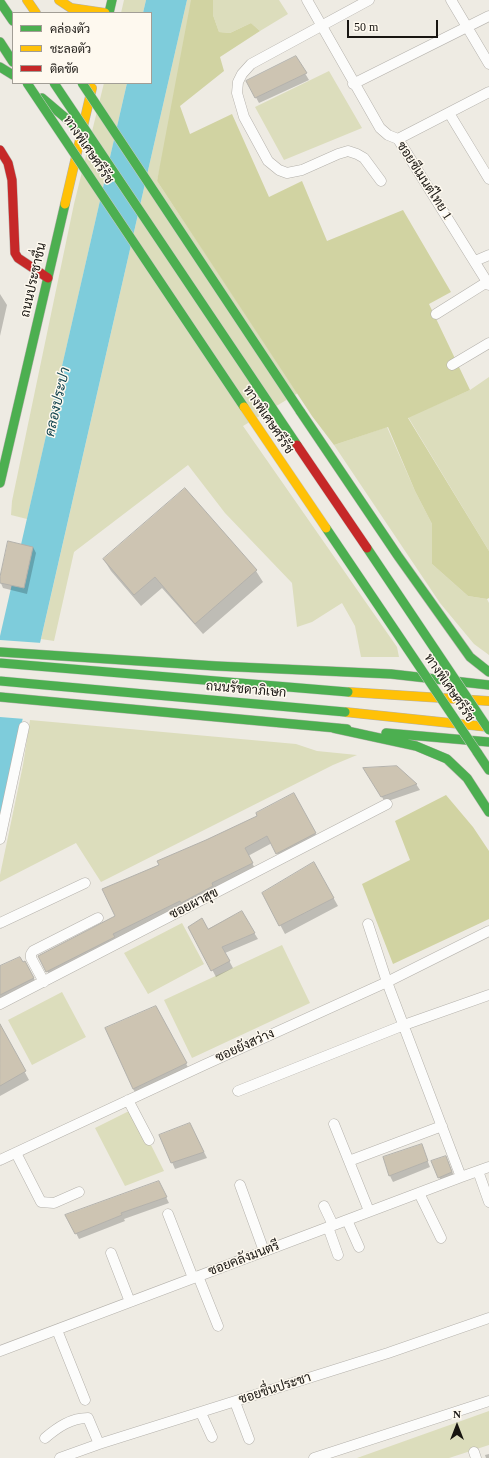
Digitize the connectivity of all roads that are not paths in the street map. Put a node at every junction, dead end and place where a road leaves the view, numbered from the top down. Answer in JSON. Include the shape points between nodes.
{"nodes":[{"id":1,"x":27,"y":0,"type":"edge"},
{"id":2,"x":58,"y":0,"type":"edge"},
{"id":3,"x":112,"y":0,"type":"edge"},
{"id":4,"x":307,"y":0,"type":"edge"},
{"id":5,"x":369,"y":0,"type":"edge"},
{"id":6,"x":451,"y":0,"type":"edge"},
{"id":7,"x":0,"y":1,"type":"edge"},
{"id":8,"x":35,"y":12,"type":"edge"},
{"id":9,"x":59,"y":12,"type":"edge"},
{"id":10,"x":98,"y":12,"type":"edge"},
{"id":11,"x":109,"y":12,"type":"edge"},
{"id":12,"x":489,"y":16,"type":"edge"},
{"id":13,"x":12,"y":20,"type":"edge"},
{"id":14,"x":322,"y":26,"type":"junction"},
{"id":15,"x":467,"y":26,"type":"junction"},
{"id":16,"x":0,"y":42,"type":"edge"},
{"id":17,"x":12,"y":60,"type":"edge"},
{"id":18,"x":489,"y":64,"type":"edge"},
{"id":19,"x":12,"y":67,"type":"edge"},
{"id":20,"x":2,"y":68,"type":"edge"},
{"id":21,"x":12,"y":74,"type":"edge"},
{"id":22,"x":24,"y":84,"type":"edge"},
{"id":23,"x":28,"y":84,"type":"edge"},
{"id":24,"x":55,"y":84,"type":"edge"},
{"id":25,"x":83,"y":84,"type":"edge"},
{"id":26,"x":93,"y":84,"type":"edge"},
{"id":27,"x":353,"y":84,"type":"junction"},
{"id":28,"x":489,"y":92,"type":"edge"},
{"id":29,"x":449,"y":113,"type":"junction"},
{"id":30,"x":81,"y":131,"type":"junction"},
{"id":31,"x":398,"y":139,"type":"junction"},
{"id":32,"x":0,"y":150,"type":"edge"},
{"id":33,"x":489,"y":179,"type":"edge"},
{"id":34,"x":381,"y":182,"type":"dead end"},
{"id":35,"x":489,"y":255,"type":"edge"},
{"id":36,"x":475,"y":261,"type":"junction"},
{"id":37,"x":48,"y":278,"type":"junction"},
{"id":38,"x":488,"y":284,"type":"edge"},
{"id":39,"x":436,"y":314,"type":"dead end"},
{"id":40,"x":489,"y":343,"type":"edge"},
{"id":41,"x":452,"y":365,"type":"dead end"},
{"id":42,"x":0,"y":483,"type":"edge"},
{"id":43,"x":0,"y":652,"type":"edge"},
{"id":44,"x":117,"y":660,"type":"junction"},
{"id":45,"x":0,"y":663,"type":"edge"},
{"id":46,"x":489,"y":672,"type":"edge"},
{"id":47,"x":0,"y":681,"type":"edge"},
{"id":48,"x":489,"y":685,"type":"edge"},
{"id":49,"x":0,"y":697,"type":"edge"},
{"id":50,"x":489,"y":701,"type":"edge"},
{"id":51,"x":120,"y":708,"type":"junction"},
{"id":52,"x":24,"y":727,"type":"dead end"},
{"id":53,"x":332,"y":728,"type":"junction"},
{"id":54,"x":489,"y":729,"type":"edge"},
{"id":55,"x":489,"y":742,"type":"edge"},
{"id":56,"x":489,"y":770,"type":"edge"},
{"id":57,"x":387,"y":804,"type":"dead end"},
{"id":58,"x":489,"y":812,"type":"edge"},
{"id":59,"x":0,"y":839,"type":"edge"},
{"id":60,"x":85,"y":883,"type":"dead end"},
{"id":61,"x":98,"y":918,"type":"dead end"},
{"id":62,"x":0,"y":923,"type":"edge"},
{"id":63,"x":368,"y":924,"type":"dead end"},
{"id":64,"x":489,"y":931,"type":"edge"},
{"id":65,"x":44,"y":982,"type":"junction"},
{"id":66,"x":387,"y":982,"type":"junction"},
{"id":67,"x":489,"y":995,"type":"edge"},
{"id":68,"x":0,"y":1004,"type":"edge"},
{"id":69,"x":404,"y":1025,"type":"junction"},
{"id":70,"x":238,"y":1091,"type":"dead end"},
{"id":71,"x":128,"y":1100,"type":"junction"},
{"id":72,"x":334,"y":1124,"type":"dead end"},
{"id":73,"x":442,"y":1126,"type":"junction"},
{"id":74,"x":149,"y":1140,"type":"dead end"},
{"id":75,"x":16,"y":1152,"type":"junction"},
{"id":76,"x":0,"y":1160,"type":"edge"},
{"id":77,"x":349,"y":1161,"type":"junction"},
{"id":78,"x":489,"y":1168,"type":"edge"},
{"id":79,"x":478,"y":1171,"type":"junction"},
{"id":80,"x":461,"y":1177,"type":"junction"},
{"id":81,"x":240,"y":1185,"type":"dead end"},
{"id":82,"x":79,"y":1192,"type":"dead end"},
{"id":83,"x":419,"y":1193,"type":"junction"},
{"id":84,"x":489,"y":1202,"type":"edge"},
{"id":85,"x":324,"y":1206,"type":"dead end"},
{"id":86,"x":370,"y":1211,"type":"junction"},
{"id":87,"x":168,"y":1214,"type":"dead end"},
{"id":88,"x":347,"y":1220,"type":"junction"},
{"id":89,"x":330,"y":1226,"type":"junction"},
{"id":90,"x":441,"y":1238,"type":"dead end"},
{"id":91,"x":359,"y":1247,"type":"dead end"},
{"id":92,"x":264,"y":1251,"type":"junction"},
{"id":93,"x":111,"y":1253,"type":"dead end"},
{"id":94,"x":338,"y":1255,"type":"dead end"},
{"id":95,"x":196,"y":1277,"type":"junction"},
{"id":96,"x":130,"y":1302,"type":"junction"},
{"id":97,"x":489,"y":1318,"type":"edge"},
{"id":98,"x":218,"y":1326,"type":"dead end"},
{"id":99,"x":57,"y":1330,"type":"junction"},
{"id":100,"x":0,"y":1351,"type":"edge"},
{"id":101,"x":84,"y":1400,"type":"dead end"},
{"id":102,"x":489,"y":1401,"type":"edge"},
{"id":103,"x":235,"y":1402,"type":"junction"},
{"id":104,"x":201,"y":1413,"type":"junction"},
{"id":105,"x":212,"y":1437,"type":"dead end"},
{"id":106,"x":45,"y":1438,"type":"dead end"},
{"id":107,"x":249,"y":1439,"type":"dead end"},
{"id":108,"x":99,"y":1444,"type":"junction"},
{"id":109,"x":60,"y":1458,"type":"edge"},
{"id":110,"x":314,"y":1458,"type":"edge"}],
"edges":[{"from":1,"to":8,"type":"main road"},
{"from":2,"to":9,"type":"main road"},
{"from":2,"to":10,"type":"main road","via":[[71,8]]},
{"from":3,"to":11,"type":"main road"},
{"from":4,"to":14,"type":"street","name":"ซอยซีเมนต์ไทย 1"},
{"from":5,"to":14,"type":"street"},
{"from":6,"to":15,"type":"street"},
{"from":7,"to":13,"type":"main road"},
{"from":12,"to":15,"type":"street"},
{"from":14,"to":27,"type":"street","name":"ซอยซีเมนต์ไทย 1"},
{"from":14,"to":34,"type":"street","via":[[251,64],[242,74],[237,93],[244,117],[268,161],[279,170],[287,173],[302,170],[348,151],[364,158]]},
{"from":15,"to":18,"type":"street"},
{"from":15,"to":27,"type":"street"},
{"from":16,"to":17,"type":"main road"},
{"from":19,"to":20,"type":"main road"},
{"from":20,"to":21,"type":"main road"},
{"from":22,"to":30,"type":"main road"},
{"from":23,"to":56,"type":"main road","name":"ทางพิเศษศรีรัช","bridge":true},
{"from":24,"to":54,"type":"main road","name":"ทางพิเศษศรีรัช","bridge":true},
{"from":25,"to":46,"type":"main road","bridge":true,"via":[[398,556],[470,657]]},
{"from":26,"to":30,"type":"main road","name":"ถนนประชาชื่น"},
{"from":27,"to":31,"type":"street","name":"ซอยซีเมนต์ไทย 1","via":[[380,128]]},
{"from":28,"to":29,"type":"street"},
{"from":29,"to":31,"type":"street"},
{"from":29,"to":33,"type":"street"},
{"from":30,"to":37,"type":"main road","name":"ถนนประชาชื่น"},
{"from":31,"to":36,"type":"street","name":"ซอยซีเมนต์ไทย 1"},
{"from":32,"to":37,"type":"main road","via":[[8,163],[12,180],[14,253]]},
{"from":35,"to":36,"type":"street"},
{"from":36,"to":38,"type":"street","name":"ซอยซีเมนต์ไทย 1"},
{"from":37,"to":42,"type":"main road","name":"ถนนประชาชื่น"},
{"from":38,"to":39,"type":"street"},
{"from":40,"to":41,"type":"street"},
{"from":43,"to":44,"type":"main road","name":"ถนนรัชดาภิเษก"},
{"from":44,"to":48,"type":"main road","name":"ถนนรัชดาภิเษก","via":[[391,674]]},
{"from":44,"to":51,"type":"main road","via":[[101,670],[96,688]]},
{"from":45,"to":50,"type":"main road","name":"ถนนรัชดาภิเษก","bridge":true},
{"from":47,"to":54,"type":"main road","name":"ถนนรัชดาภิเษก","bridge":true,"via":[[345,712]]},
{"from":49,"to":51,"type":"main road"},
{"from":51,"to":53,"type":"main road"},
{"from":52,"to":59,"type":"street"},
{"from":53,"to":55,"type":"main road"},
{"from":53,"to":58,"type":"main road","via":[[416,746],[447,759],[467,778]]},
{"from":57,"to":65,"type":"street","name":"ซอยผาสุข"},
{"from":60,"to":62,"type":"street"},
{"from":61,"to":65,"type":"street","via":[[30,954]]},
{"from":63,"to":66,"type":"street"},
{"from":64,"to":66,"type":"street","name":"ซอยยังสว่าง"},
{"from":65,"to":68,"type":"street","name":"ซอยผาสุข"},
{"from":66,"to":69,"type":"street"},
{"from":66,"to":71,"type":"street","name":"ซอยยังสว่าง"},
{"from":67,"to":69,"type":"street"},
{"from":69,"to":70,"type":"street"},
{"from":69,"to":73,"type":"street"},
{"from":71,"to":74,"type":"street"},
{"from":71,"to":75,"type":"street","name":"ซอยยังสว่าง"},
{"from":72,"to":77,"type":"street"},
{"from":73,"to":77,"type":"street"},
{"from":73,"to":80,"type":"street"},
{"from":75,"to":76,"type":"street","name":"ซอยยังสว่าง"},
{"from":75,"to":82,"type":"street","via":[[41,1202],[54,1203]]},
{"from":77,"to":86,"type":"street"},
{"from":78,"to":79,"type":"street","name":"ซอยคลังมนตรี"},
{"from":79,"to":80,"type":"street","name":"ซอยคลังมนตรี"},
{"from":79,"to":84,"type":"street"},
{"from":80,"to":83,"type":"street","name":"ซอยคลังมนตรี"},
{"from":81,"to":92,"type":"street"},
{"from":83,"to":86,"type":"street","name":"ซอยคลังมนตรี"},
{"from":83,"to":90,"type":"street"},
{"from":85,"to":89,"type":"street"},
{"from":86,"to":88,"type":"street","name":"ซอยคลังมนตรี"},
{"from":87,"to":95,"type":"street"},
{"from":88,"to":89,"type":"street","name":"ซอยคลังมนตรี"},
{"from":88,"to":91,"type":"street"},
{"from":89,"to":92,"type":"street","name":"ซอยคลังมนตรี"},
{"from":89,"to":94,"type":"street"},
{"from":92,"to":95,"type":"street","name":"ซอยคลังมนตรี"},
{"from":93,"to":96,"type":"street"},
{"from":95,"to":96,"type":"street","name":"ซอยคลังมนตรี"},
{"from":95,"to":98,"type":"street"},
{"from":96,"to":99,"type":"street","name":"ซอยคลังมนตรี"},
{"from":97,"to":103,"type":"street","name":"ซอยชื่นประชา"},
{"from":99,"to":100,"type":"street","name":"ซอยคลังมนตรี"},
{"from":99,"to":101,"type":"street"},
{"from":102,"to":110,"type":"street"},
{"from":103,"to":104,"type":"street","name":"ซอยชื่นประชา"},
{"from":103,"to":107,"type":"street"},
{"from":104,"to":105,"type":"street"},
{"from":104,"to":108,"type":"street","name":"ซอยชื่นประชา"},
{"from":106,"to":108,"type":"street","via":[[62,1424],[88,1418]]},
{"from":108,"to":109,"type":"street","name":"ซอยชื่นประชา"}]}
